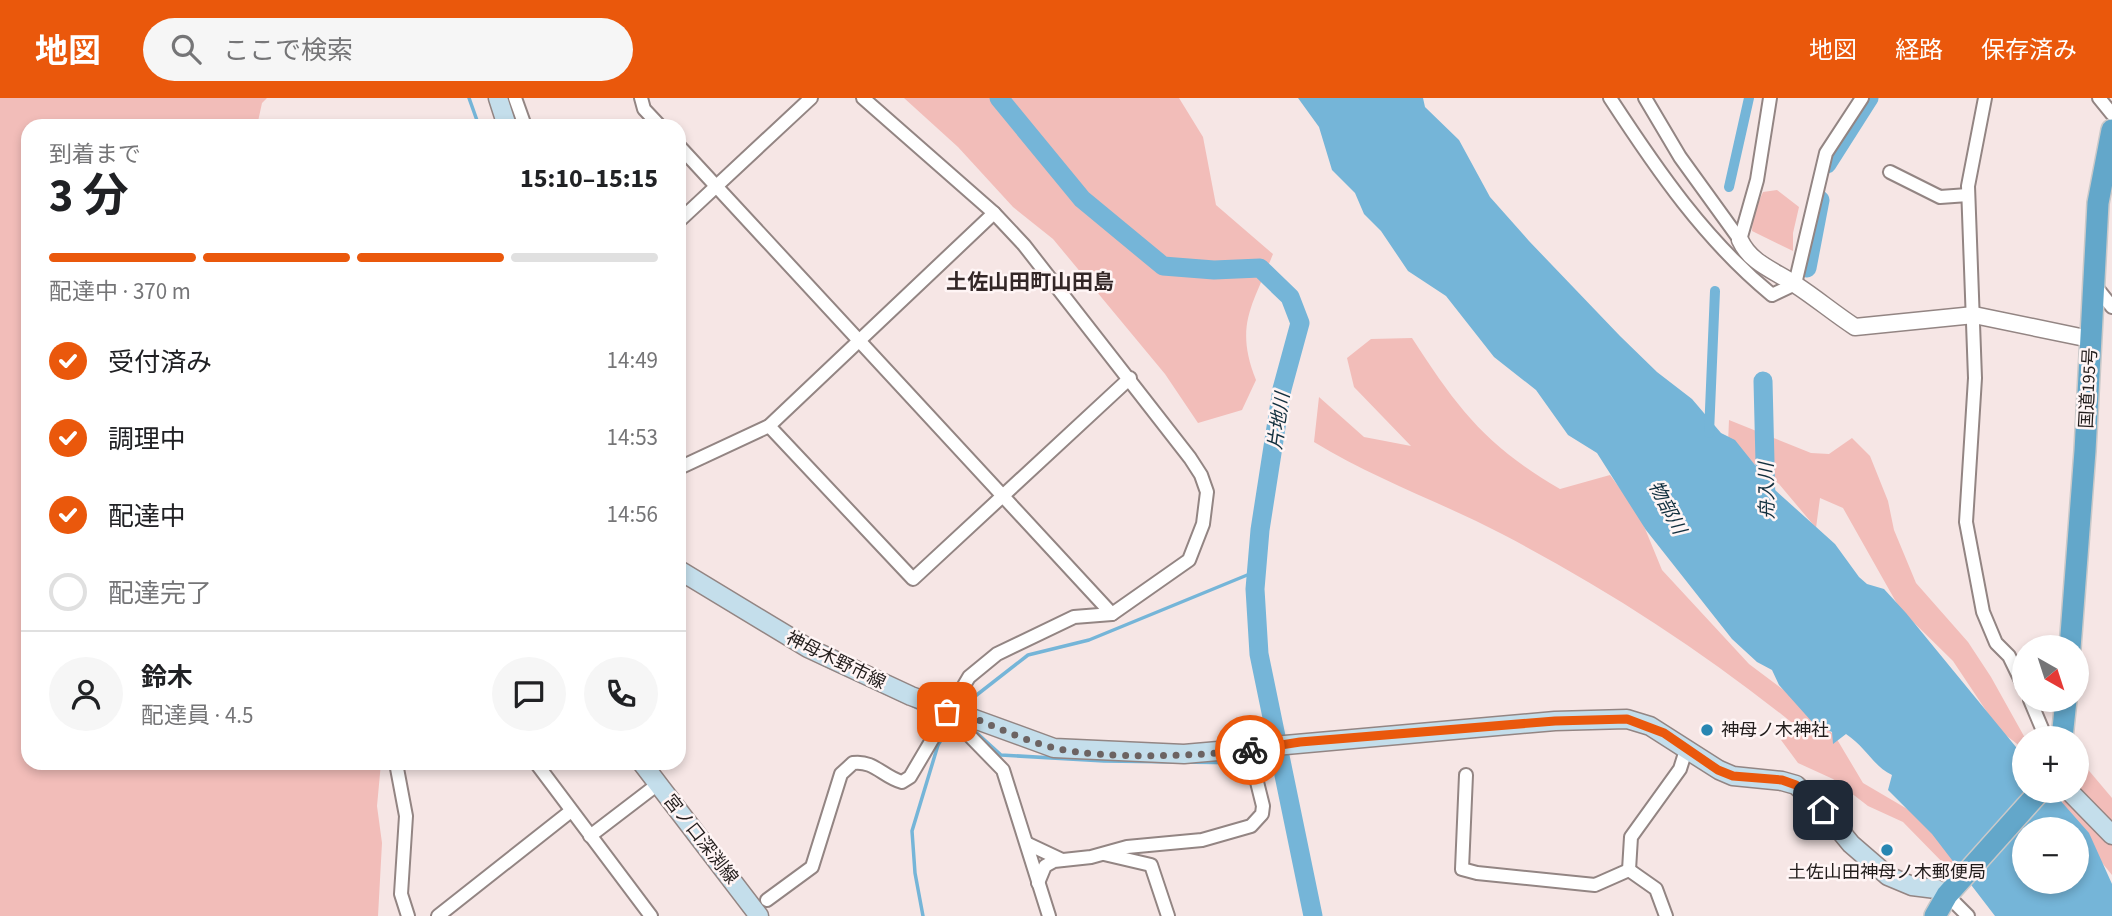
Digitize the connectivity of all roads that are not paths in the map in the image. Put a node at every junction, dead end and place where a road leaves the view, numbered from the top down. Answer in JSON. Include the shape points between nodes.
{"nodes":[{"id":1,"x":498,"y":98,"type":"edge"},
{"id":2,"x":515,"y":98,"type":"edge"},
{"id":3,"x":641,"y":98,"type":"edge"},
{"id":4,"x":811,"y":98,"type":"edge"},
{"id":5,"x":863,"y":98,"type":"edge"},
{"id":6,"x":1610,"y":98,"type":"edge"},
{"id":7,"x":1645,"y":98,"type":"edge"},
{"id":8,"x":1770,"y":98,"type":"edge"},
{"id":9,"x":1862,"y":98,"type":"edge"},
{"id":10,"x":1984,"y":98,"type":"edge"},
{"id":11,"x":2099,"y":98,"type":"edge"},
{"id":12,"x":2112,"y":114,"type":"edge"},
{"id":13,"x":505,"y":119,"type":"edge"},
{"id":14,"x":522,"y":119,"type":"edge"},
{"id":15,"x":653,"y":119,"type":"edge"},
{"id":16,"x":2112,"y":130,"type":"edge"},
{"id":17,"x":686,"y":154,"type":"edge"},
{"id":18,"x":1890,"y":172,"type":"dead end"},
{"id":19,"x":716,"y":186,"type":"junction"},
{"id":20,"x":1968,"y":195,"type":"junction"},
{"id":21,"x":686,"y":214,"type":"edge"},
{"id":22,"x":994,"y":214,"type":"junction"},
{"id":23,"x":1740,"y":240,"type":"junction"},
{"id":24,"x":2093,"y":283,"type":"junction"},
{"id":25,"x":1794,"y":284,"type":"junction"},
{"id":26,"x":2112,"y":307,"type":"edge"},
{"id":27,"x":1974,"y":315,"type":"junction"},
{"id":28,"x":2090,"y":339,"type":"junction"},
{"id":29,"x":860,"y":340,"type":"junction"},
{"id":30,"x":1130,"y":378,"type":"junction"},
{"id":31,"x":769,"y":426,"type":"junction"},
{"id":32,"x":686,"y":465,"type":"edge"},
{"id":33,"x":1002,"y":496,"type":"junction"},
{"id":34,"x":686,"y":574,"type":"edge"},
{"id":35,"x":1112,"y":614,"type":"junction"},
{"id":36,"x":2071,"y":635,"type":"edge"},
{"id":37,"x":2012,"y":664,"type":"edge"},
{"id":38,"x":955,"y":716,"type":"junction"},
{"id":39,"x":1676,"y":743,"type":"junction"},
{"id":40,"x":1251,"y":751,"type":"junction"},
{"id":41,"x":397,"y":770,"type":"edge"},
{"id":42,"x":541,"y":770,"type":"edge"},
{"id":43,"x":647,"y":770,"type":"edge"},
{"id":44,"x":1466,"y":775,"type":"dead end"},
{"id":45,"x":657,"y":784,"type":"junction"},
{"id":46,"x":2029,"y":803,"type":"edge"},
{"id":47,"x":2081,"y":803,"type":"edge"},
{"id":48,"x":571,"y":811,"type":"junction"},
{"id":49,"x":2112,"y":835,"type":"edge"},
{"id":50,"x":590,"y":836,"type":"junction"},
{"id":51,"x":1028,"y":844,"type":"junction"},
{"id":52,"x":1104,"y":853,"type":"junction"},
{"id":53,"x":1067,"y":864,"type":"junction"},
{"id":54,"x":1629,"y":870,"type":"junction"},
{"id":55,"x":1038,"y":883,"type":"junction"},
{"id":56,"x":1952,"y":890,"type":"junction"},
{"id":57,"x":755,"y":911,"type":"edge"},
{"id":58,"x":408,"y":916,"type":"edge"},
{"id":59,"x":438,"y":916,"type":"edge"},
{"id":60,"x":650,"y":916,"type":"edge"},
{"id":61,"x":1049,"y":916,"type":"edge"},
{"id":62,"x":1168,"y":916,"type":"edge"},
{"id":63,"x":1666,"y":916,"type":"edge"},
{"id":64,"x":1935,"y":916,"type":"edge"},
{"id":65,"x":1968,"y":916,"type":"edge"}],
"edges":[{"from":1,"to":13,"type":"main road"},
{"from":2,"to":14,"type":"street"},
{"from":3,"to":15,"type":"street"},
{"from":4,"to":19,"type":"street"},
{"from":5,"to":22,"type":"street"},
{"from":6,"to":25,"type":"street","via":[[1681,202],[1731,260],[1772,295]]},
{"from":7,"to":23,"type":"street","via":[[1680,157]]},
{"from":8,"to":23,"type":"street","via":[[1757,180]]},
{"from":9,"to":25,"type":"street","via":[[1826,153]]},
{"from":10,"to":20,"type":"street"},
{"from":11,"to":12,"type":"street"},
{"from":16,"to":24,"type":"highway","name":"国道195号","via":[[2098,203]]},
{"from":17,"to":19,"type":"street"},
{"from":18,"to":20,"type":"street","via":[[1940,197]]},
{"from":19,"to":21,"type":"street"},
{"from":19,"to":29,"type":"street"},
{"from":20,"to":27,"type":"street"},
{"from":22,"to":29,"type":"street"},
{"from":22,"to":30,"type":"street"},
{"from":23,"to":25,"type":"street","via":[[1772,273]]},
{"from":24,"to":26,"type":"street"},
{"from":24,"to":28,"type":"highway","name":"国道195号"},
{"from":25,"to":27,"type":"street","via":[[1855,327]]},
{"from":27,"to":28,"type":"street"},
{"from":27,"to":37,"type":"street","via":[[1966,522],[1983,612],[1996,643]]},
{"from":28,"to":36,"type":"highway","name":"国道195号"},
{"from":29,"to":31,"type":"street"},
{"from":29,"to":33,"type":"street"},
{"from":30,"to":33,"type":"street"},
{"from":30,"to":35,"type":"street","via":[[1201,475],[1207,492],[1203,524],[1189,560]]},
{"from":31,"to":32,"type":"street"},
{"from":31,"to":33,"type":"street","via":[[913,579]]},
{"from":33,"to":35,"type":"street"},
{"from":34,"to":38,"type":"main road","name":"神母木野市線","via":[[808,648]]},
{"from":35,"to":38,"type":"street","via":[[1074,617],[997,654],[969,677]]},
{"from":38,"to":40,"type":"main road","name":"神母木野市線","via":[[1076,751]]},
{"from":38,"to":51,"type":"street","via":[[1003,770]]},
{"from":38,"to":57,"type":"street","via":[[902,782],[889,779],[863,761],[853,763],[841,775],[812,867]]},
{"from":39,"to":40,"type":"main road","name":"神母木野市線","via":[[1627,719],[1300,742]]},
{"from":39,"to":54,"type":"street","via":[[1680,769],[1632,837]]},
{"from":39,"to":56,"type":"main road","name":"神母木野市線","via":[[1733,776],[1796,785],[1888,876],[1912,886]]},
{"from":40,"to":52,"type":"street","via":[[1252,774],[1263,806],[1251,826],[1202,841]]},
{"from":41,"to":58,"type":"street","via":[[406,816],[401,894]]},
{"from":42,"to":48,"type":"street"},
{"from":43,"to":45,"type":"main road","name":"宮ノ口深渕線"},
{"from":44,"to":54,"type":"street","via":[[1462,869],[1595,885]]},
{"from":45,"to":50,"type":"street"},
{"from":45,"to":57,"type":"main road","name":"宮ノ口深渕線"},
{"from":46,"to":56,"type":"highway"},
{"from":47,"to":49,"type":"main road"},
{"from":48,"to":50,"type":"street"},
{"from":48,"to":59,"type":"street"},
{"from":50,"to":60,"type":"street"},
{"from":51,"to":53,"type":"street"},
{"from":51,"to":55,"type":"street"},
{"from":52,"to":53,"type":"street"},
{"from":52,"to":62,"type":"street","via":[[1151,866]]},
{"from":53,"to":55,"type":"street","via":[[1045,866]]},
{"from":54,"to":63,"type":"street","via":[[1656,889]]},
{"from":55,"to":61,"type":"street"},
{"from":56,"to":64,"type":"highway"},
{"from":56,"to":65,"type":"street"}]}
